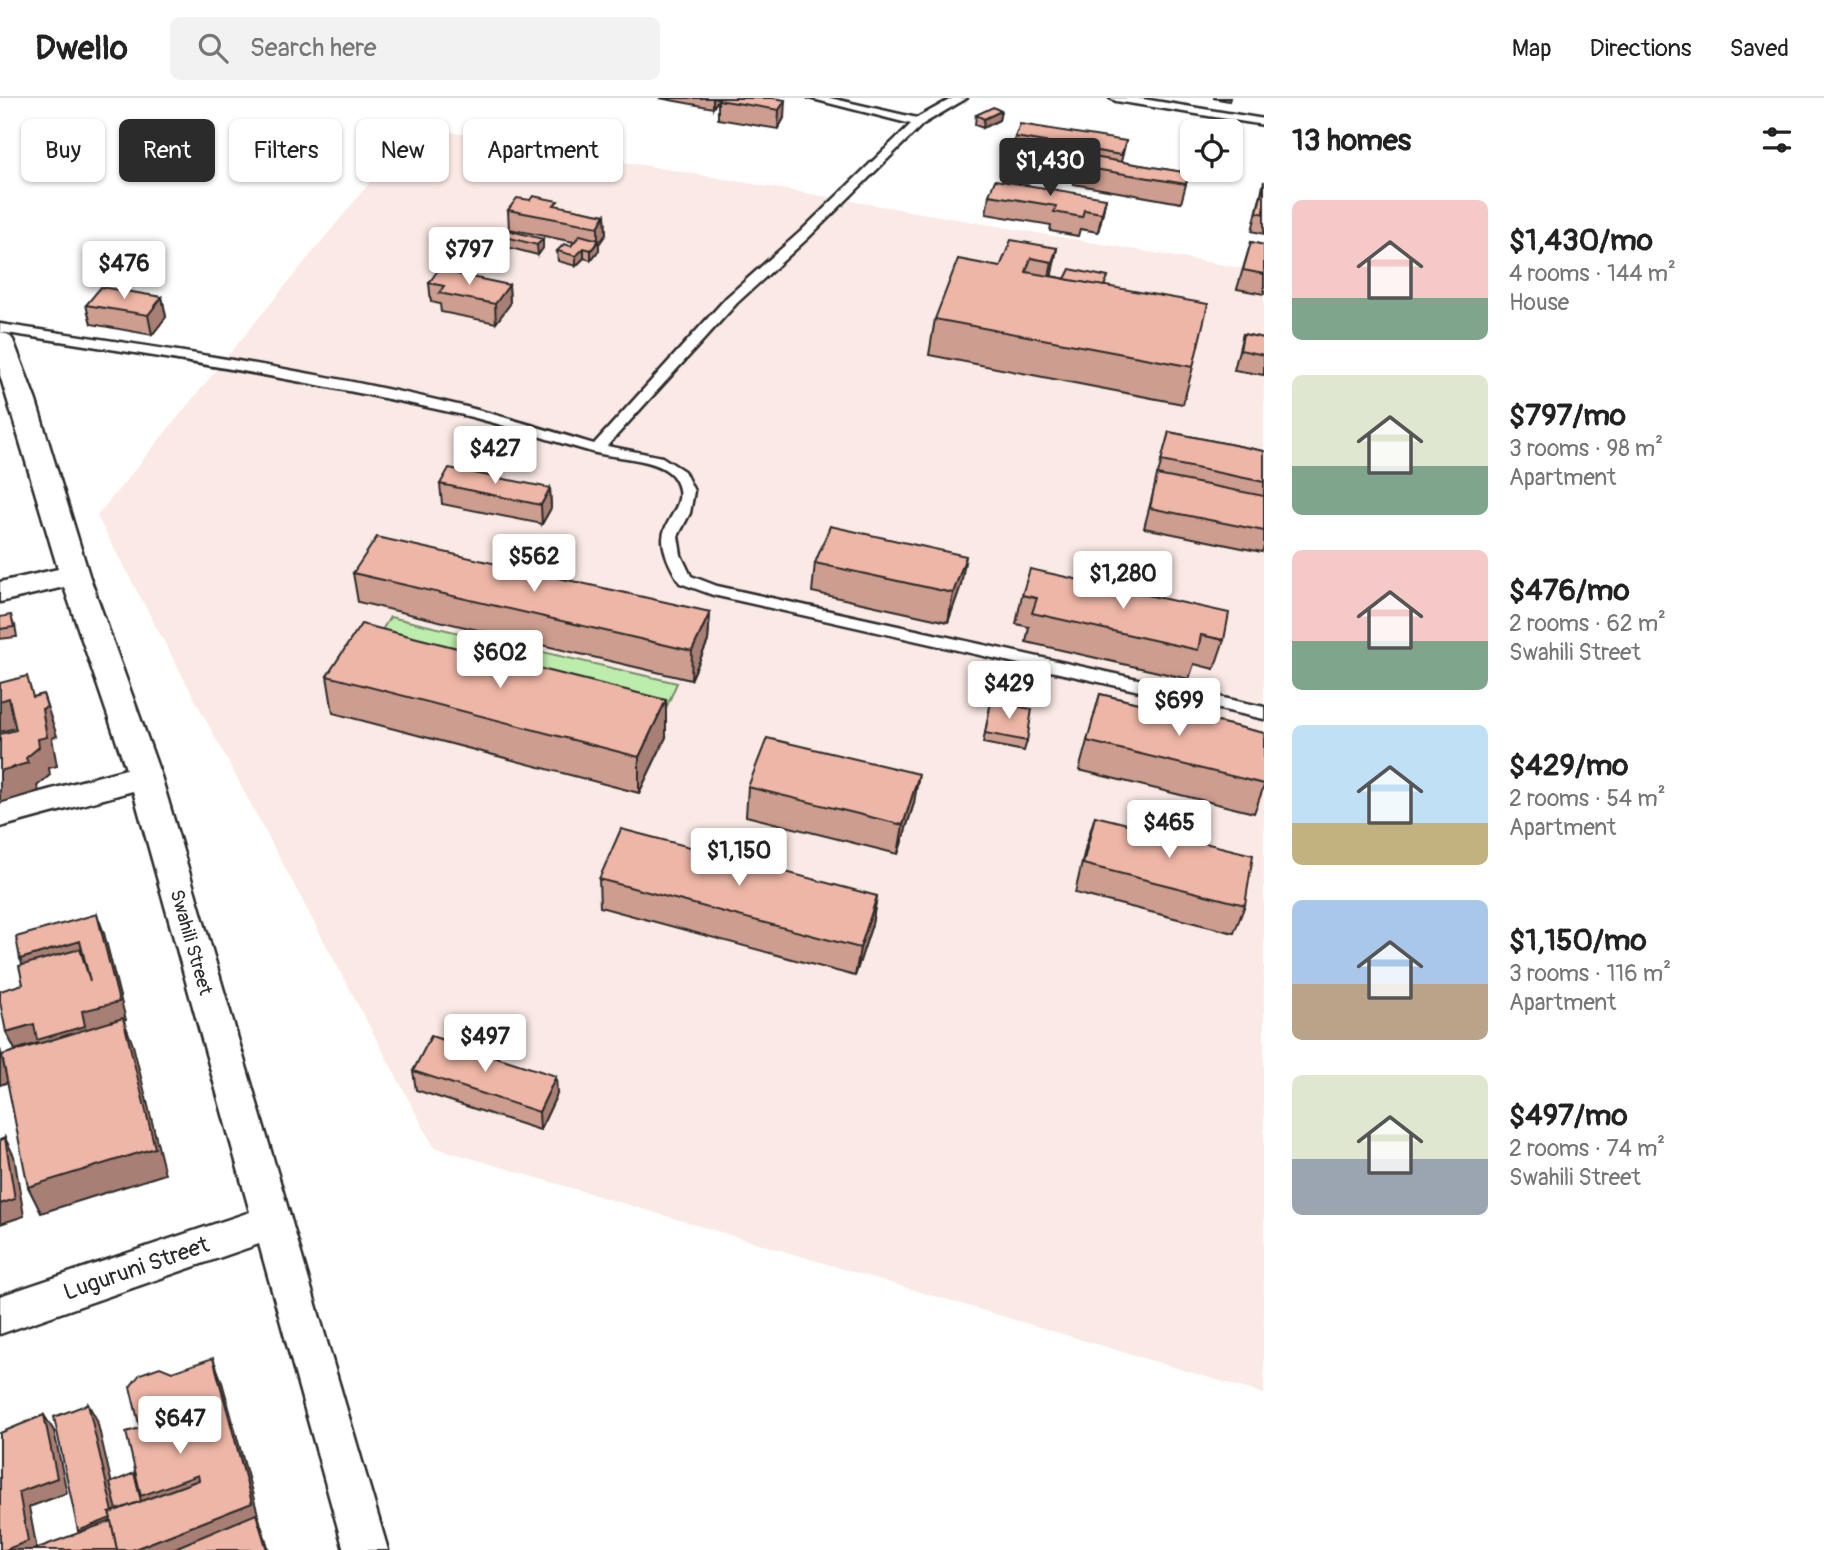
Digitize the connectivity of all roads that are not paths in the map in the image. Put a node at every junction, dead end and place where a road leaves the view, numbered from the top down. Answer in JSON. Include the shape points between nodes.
{"nodes":[{"id":1,"x":815,"y":98,"type":"edge"},
{"id":2,"x":961,"y":98,"type":"edge"},
{"id":3,"x":1116,"y":98,"type":"edge"},
{"id":4,"x":919,"y":122,"type":"junction"},
{"id":5,"x":1264,"y":122,"type":"edge"},
{"id":6,"x":0,"y":328,"type":"edge"},
{"id":7,"x":0,"y":340,"type":"edge"},
{"id":8,"x":12,"y":404,"type":"edge"},
{"id":9,"x":597,"y":449,"type":"junction"},
{"id":10,"x":74,"y":575,"type":"junction"},
{"id":11,"x":0,"y":592,"type":"edge"},
{"id":12,"x":1264,"y":713,"type":"edge"},
{"id":13,"x":145,"y":776,"type":"junction"},
{"id":14,"x":0,"y":815,"type":"edge"},
{"id":15,"x":272,"y":1222,"type":"junction"},
{"id":16,"x":0,"y":1315,"type":"edge"},
{"id":17,"x":366,"y":1550,"type":"edge"}],
"edges":[{"from":1,"to":4,"type":"lane"},
{"from":2,"to":4,"type":"lane"},
{"from":3,"to":5,"type":"lane"},
{"from":4,"to":9,"type":"lane","via":[[732,300]]},
{"from":6,"to":9,"type":"lane","via":[[167,353],[464,411]]},
{"from":7,"to":8,"type":"street","name":"Swahili Street"},
{"from":8,"to":10,"type":"street","name":"Swahili Street"},
{"from":9,"to":12,"type":"lane","via":[[657,460],[677,471],[687,491],[683,513],[670,536],[673,555],[685,579],[703,587]]},
{"from":10,"to":11,"type":"street"},
{"from":10,"to":13,"type":"street","name":"Swahili Street"},
{"from":13,"to":14,"type":"street"},
{"from":13,"to":15,"type":"street","name":"Swahili Street"},
{"from":15,"to":16,"type":"street","name":"Luguruni Street"},
{"from":15,"to":17,"type":"street","name":"Swahili Street"}]}
